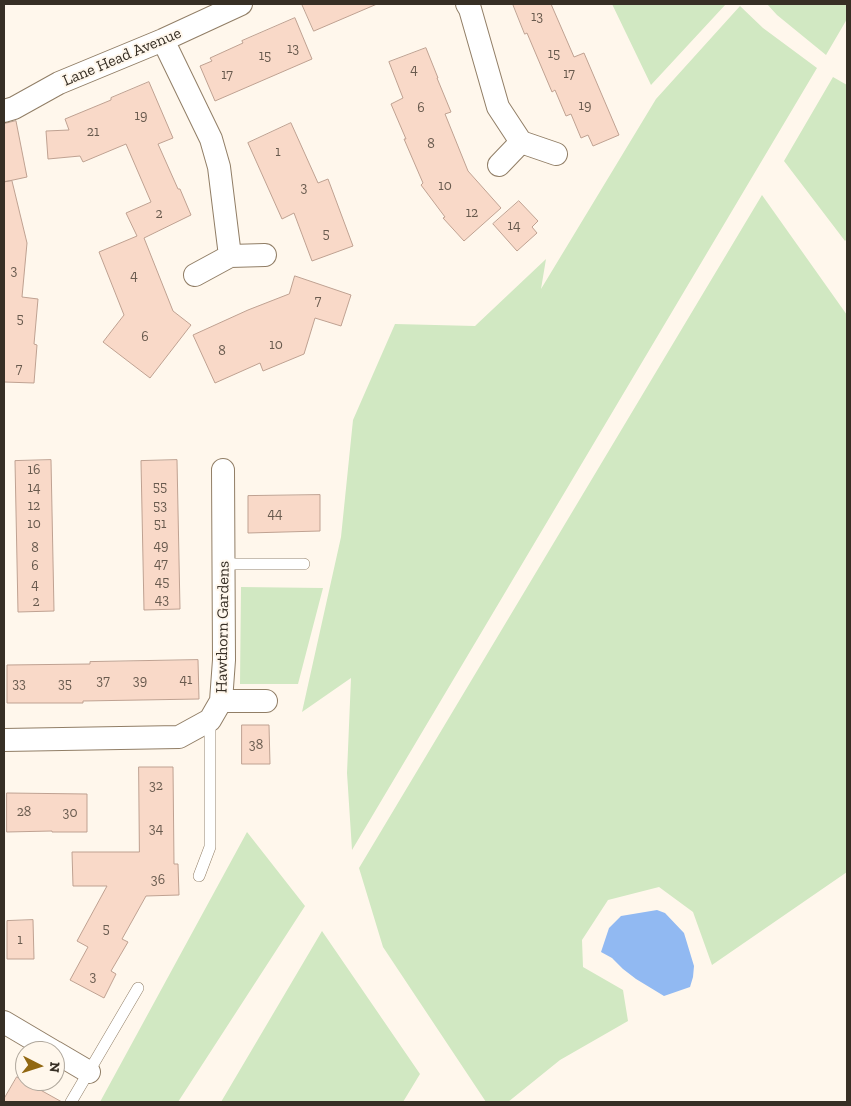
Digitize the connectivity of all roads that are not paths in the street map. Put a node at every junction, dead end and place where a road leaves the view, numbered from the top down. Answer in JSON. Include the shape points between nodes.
{"nodes":[{"id":1,"x":241,"y":4,"type":"edge"},
{"id":2,"x":467,"y":4,"type":"edge"},
{"id":3,"x":163,"y":40,"type":"junction"},
{"id":4,"x":4,"y":111,"type":"edge"},
{"id":5,"x":521,"y":142,"type":"junction"},
{"id":6,"x":556,"y":154,"type":"dead end"},
{"id":7,"x":499,"y":165,"type":"dead end"},
{"id":8,"x":265,"y":255,"type":"dead end"},
{"id":9,"x":230,"y":256,"type":"junction"},
{"id":10,"x":195,"y":275,"type":"dead end"},
{"id":11,"x":223,"y":470,"type":"dead end"},
{"id":12,"x":224,"y":564,"type":"junction"},
{"id":13,"x":304,"y":564,"type":"dead end"},
{"id":14,"x":221,"y":701,"type":"junction"},
{"id":15,"x":266,"y":701,"type":"dead end"},
{"id":16,"x":210,"y":720,"type":"junction"},
{"id":17,"x":4,"y":740,"type":"edge"},
{"id":18,"x":199,"y":876,"type":"dead end"},
{"id":19,"x":138,"y":988,"type":"dead end"},
{"id":20,"x":4,"y":1022,"type":"edge"},
{"id":21,"x":36,"y":1041,"type":"edge"},
{"id":22,"x":65,"y":1058,"type":"edge"},
{"id":23,"x":89,"y":1072,"type":"junction"},
{"id":24,"x":71,"y":1102,"type":"edge"}],
"edges":[{"from":1,"to":3,"type":"street","name":"Lane Head Avenue"},
{"from":2,"to":5,"type":"street","via":[[498,106]]},
{"from":3,"to":4,"type":"street","name":"Lane Head Avenue","via":[[59,83]]},
{"from":3,"to":9,"type":"street","via":[[211,139],[219,167]]},
{"from":5,"to":6,"type":"street"},
{"from":5,"to":7,"type":"street"},
{"from":8,"to":9,"type":"street"},
{"from":9,"to":10,"type":"street"},
{"from":11,"to":12,"type":"street","name":"Hawthorn Gardens"},
{"from":12,"to":13,"type":"lane"},
{"from":12,"to":14,"type":"street","name":"Hawthorn Gardens"},
{"from":14,"to":15,"type":"street"},
{"from":14,"to":16,"type":"street","name":"Hawthorn Gardens"},
{"from":16,"to":17,"type":"street","via":[[179,737]]},
{"from":16,"to":18,"type":"lane","via":[[210,846]]},
{"from":19,"to":23,"type":"lane"},
{"from":20,"to":21,"type":"street"},
{"from":22,"to":23,"type":"street"},
{"from":23,"to":24,"type":"lane"}]}
